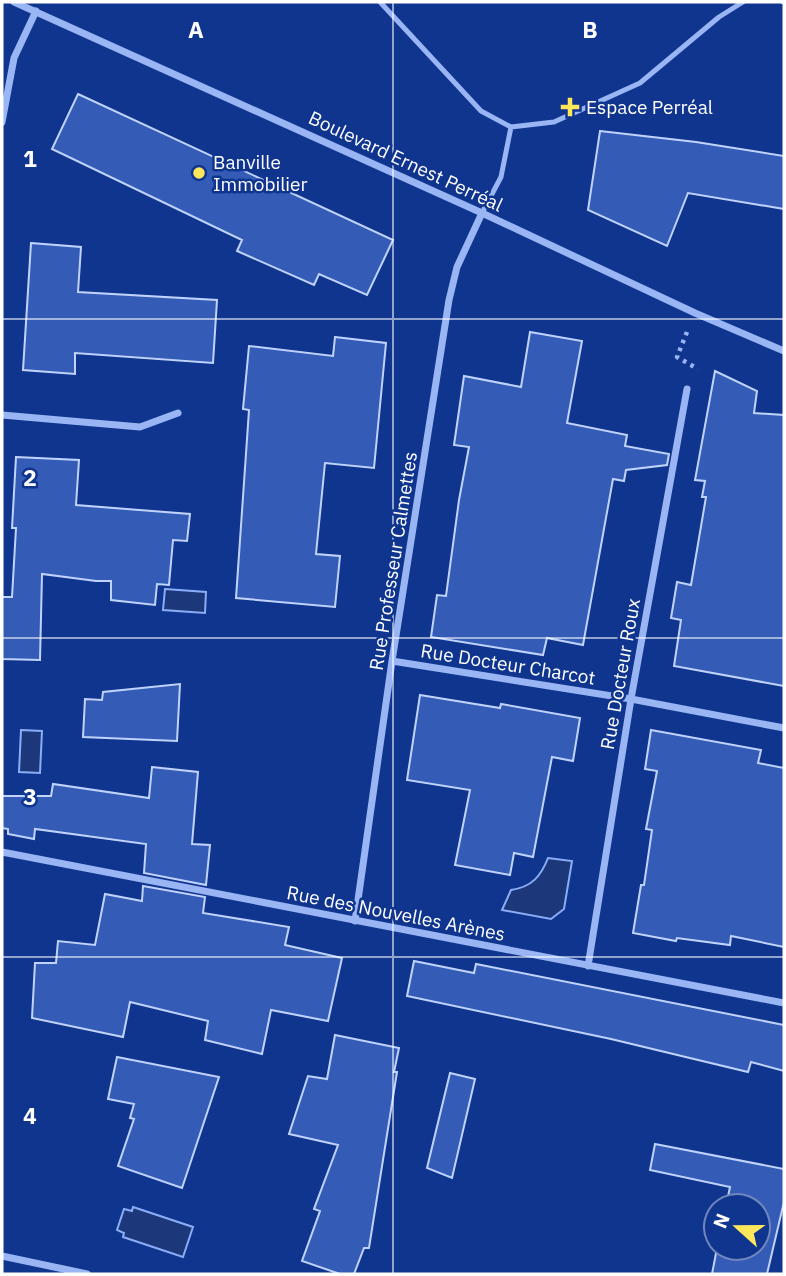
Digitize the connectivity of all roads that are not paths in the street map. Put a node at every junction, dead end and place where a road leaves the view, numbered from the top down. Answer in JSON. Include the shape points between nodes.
{"nodes":[{"id":1,"x":14,"y":2,"type":"edge"},
{"id":2,"x":380,"y":2,"type":"edge"},
{"id":3,"x":743,"y":2,"type":"edge"},
{"id":4,"x":36,"y":10,"type":"junction"},
{"id":5,"x":2,"y":122,"type":"edge"},
{"id":6,"x":511,"y":127,"type":"junction"},
{"id":7,"x":482,"y":212,"type":"junction"},
{"id":8,"x":784,"y":351,"type":"edge"},
{"id":9,"x":687,"y":389,"type":"dead end"},
{"id":10,"x":178,"y":413,"type":"dead end"},
{"id":11,"x":2,"y":415,"type":"edge"},
{"id":12,"x":393,"y":661,"type":"junction"},
{"id":13,"x":631,"y":699,"type":"junction"},
{"id":14,"x":784,"y":728,"type":"edge"},
{"id":15,"x":2,"y":852,"type":"edge"},
{"id":16,"x":355,"y":921,"type":"junction"},
{"id":17,"x":588,"y":966,"type":"junction"},
{"id":18,"x":784,"y":1003,"type":"edge"},
{"id":19,"x":2,"y":1256,"type":"edge"},
{"id":20,"x":87,"y":1274,"type":"edge"}],
"edges":[{"from":1,"to":4,"type":"street","name":"Boulevard Ernest Perréal"},
{"from":2,"to":6,"type":"lane","via":[[481,111]]},
{"from":3,"to":6,"type":"lane","via":[[719,16],[640,83],[554,122]]},
{"from":4,"to":5,"type":"street","via":[[14,58]]},
{"from":4,"to":7,"type":"street","name":"Boulevard Ernest Perréal"},
{"from":6,"to":7,"type":"lane","via":[[501,177]]},
{"from":7,"to":8,"type":"street","name":"Boulevard Ernest Perréal"},
{"from":7,"to":12,"type":"street","name":"Rue Professeur Calmettes","via":[[452,282]]},
{"from":9,"to":13,"type":"street","name":"Rue Docteur Roux"},
{"from":10,"to":11,"type":"street","via":[[140,427]]},
{"from":12,"to":13,"type":"street","name":"Rue Docteur Charcot"},
{"from":12,"to":16,"type":"street","name":"Rue Professeur Calmettes"},
{"from":13,"to":14,"type":"street","name":"Rue Docteur Charcot"},
{"from":13,"to":17,"type":"street","name":"Rue Docteur Roux"},
{"from":15,"to":16,"type":"street","name":"Rue des Nouvelles Arènes"},
{"from":16,"to":17,"type":"street","name":"Rue des Nouvelles Arènes"},
{"from":17,"to":18,"type":"street","name":"Rue des Nouvelles Arènes"},
{"from":19,"to":20,"type":"street"}]}
